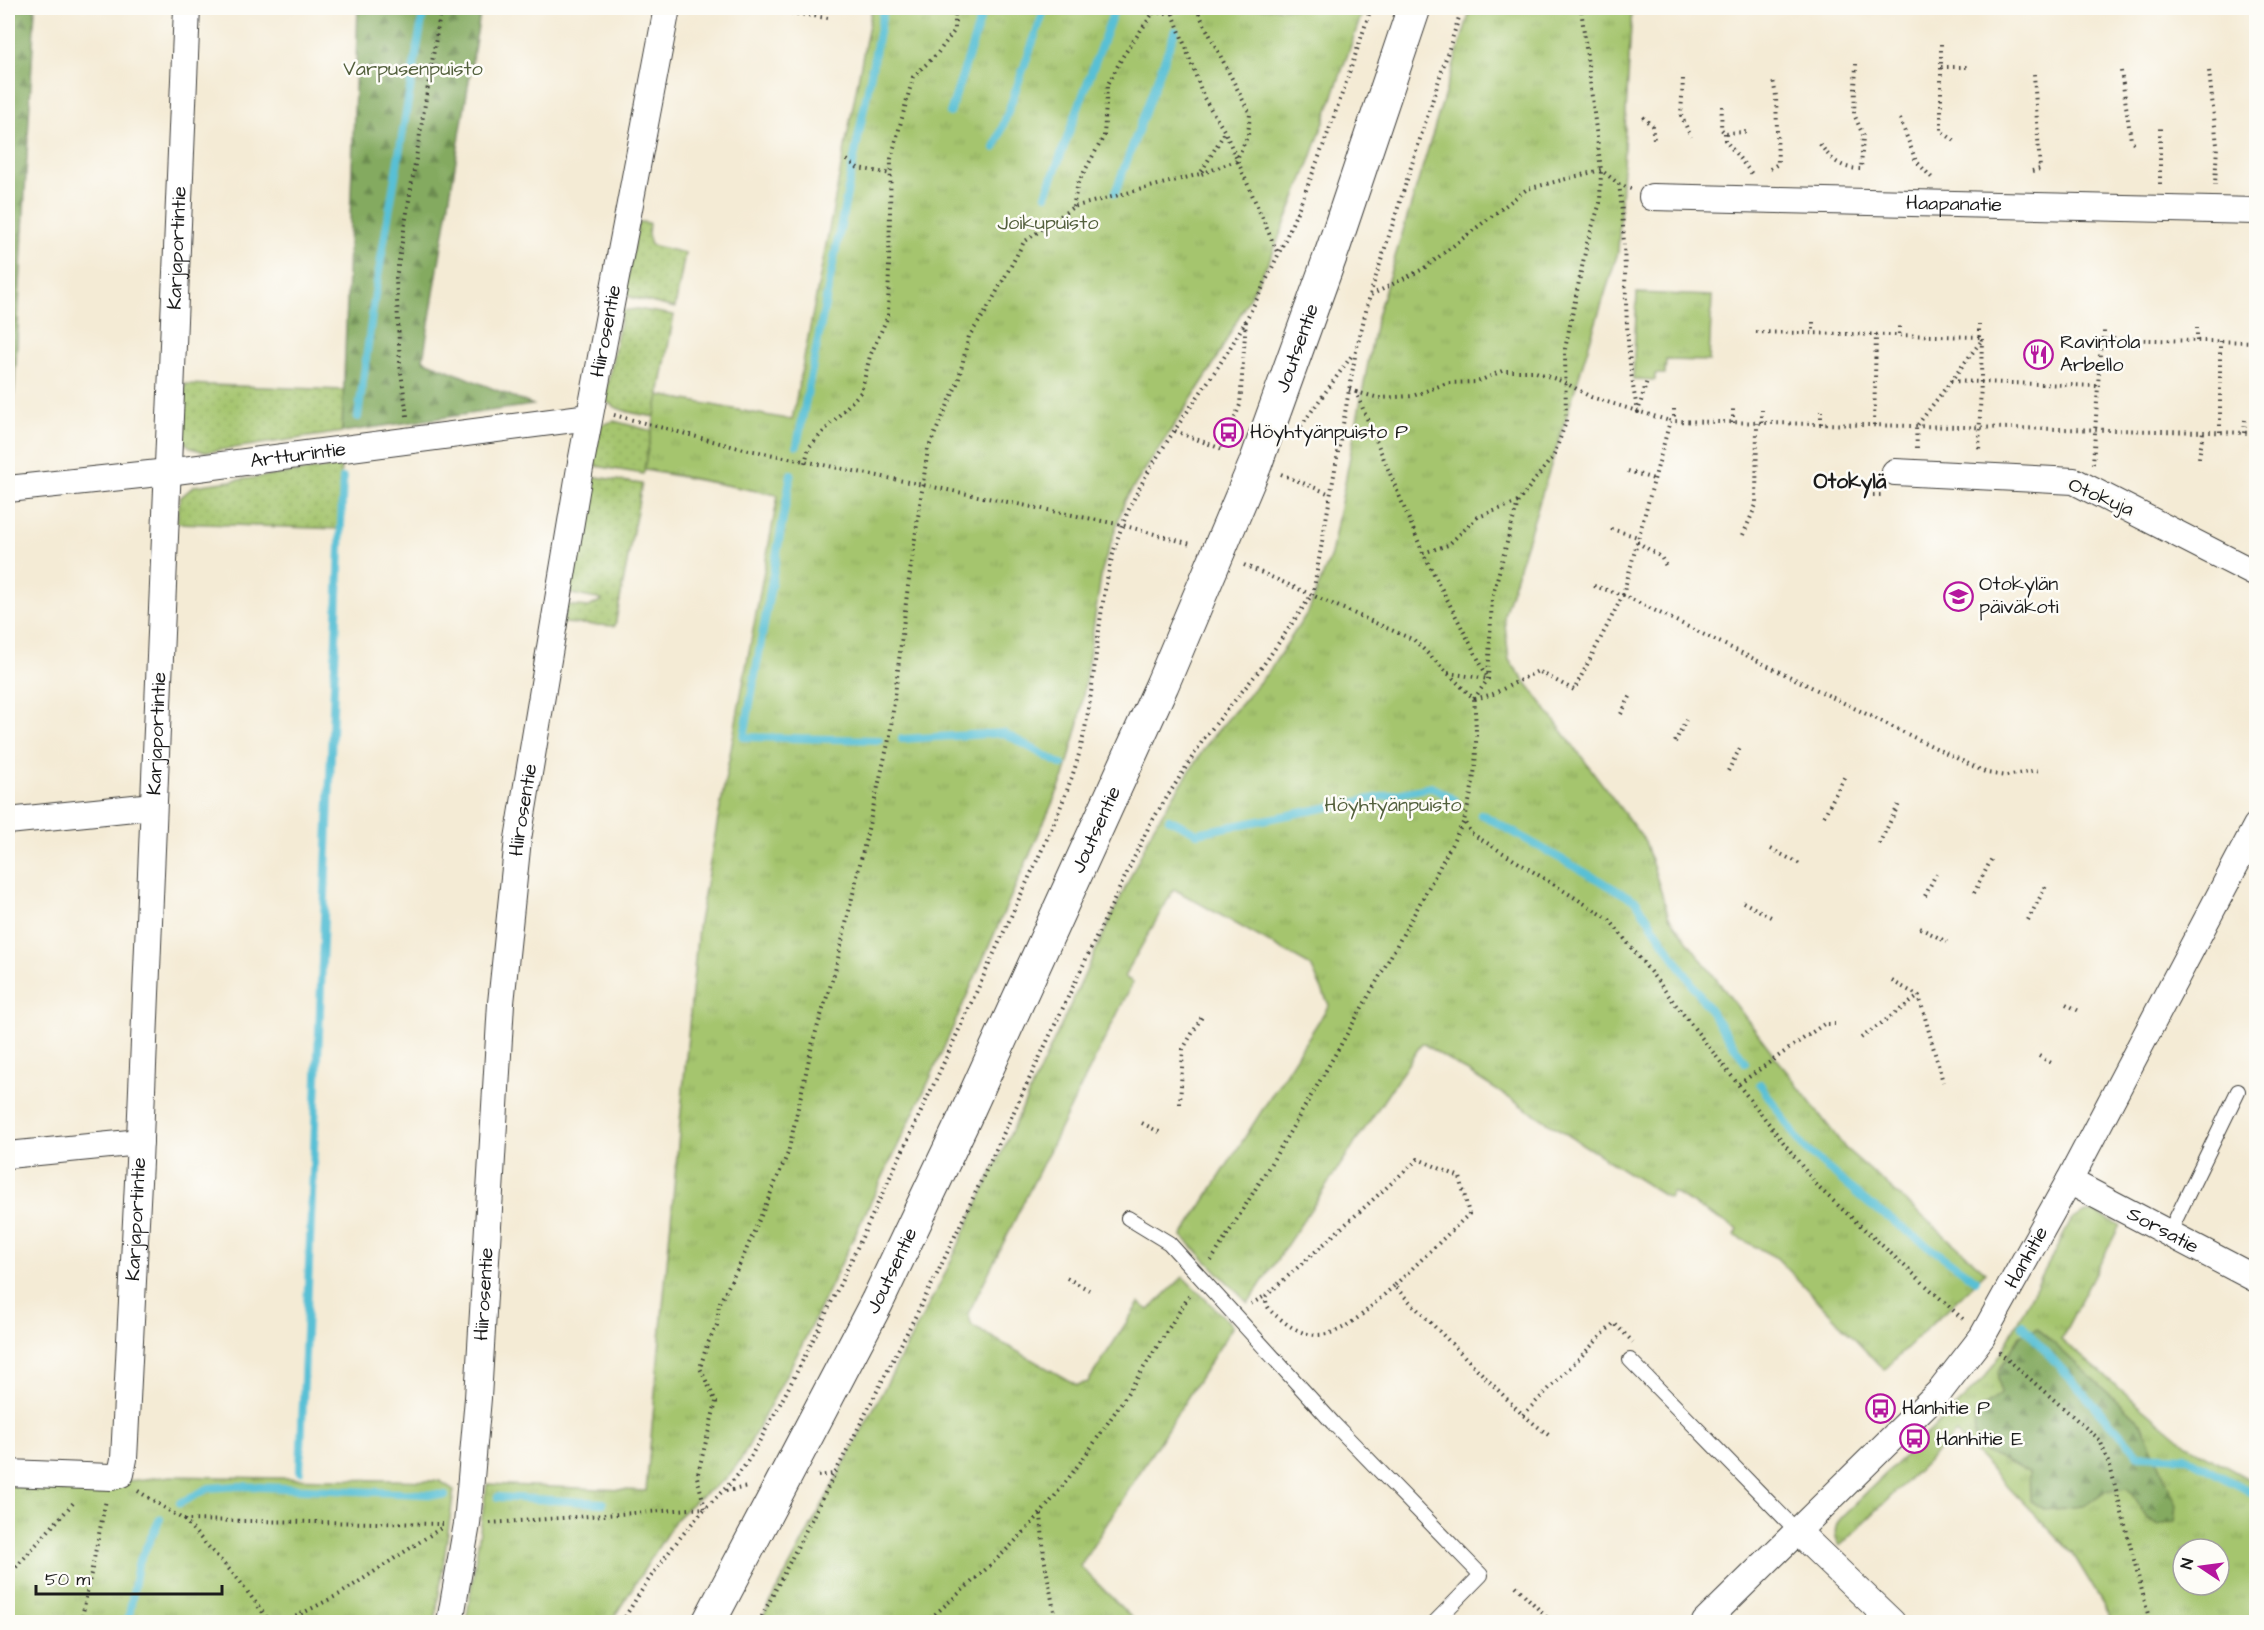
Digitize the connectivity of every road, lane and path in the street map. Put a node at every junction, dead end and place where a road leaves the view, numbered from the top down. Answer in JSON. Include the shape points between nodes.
{"nodes":[{"id":1,"x":187,"y":8,"type":"edge"},
{"id":2,"x":441,"y":8,"type":"edge"},
{"id":3,"x":667,"y":8,"type":"edge"},
{"id":4,"x":747,"y":8,"type":"edge"},
{"id":5,"x":762,"y":8,"type":"edge"},
{"id":6,"x":955,"y":8,"type":"edge"},
{"id":7,"x":1148,"y":8,"type":"edge"},
{"id":8,"x":1172,"y":8,"type":"edge"},
{"id":9,"x":1196,"y":8,"type":"edge"},
{"id":10,"x":1371,"y":8,"type":"edge"},
{"id":11,"x":1414,"y":8,"type":"edge"},
{"id":12,"x":1462,"y":8,"type":"edge"},
{"id":13,"x":1581,"y":8,"type":"edge"},
{"id":14,"x":782,"y":9,"type":"edge"},
{"id":15,"x":1153,"y":13,"type":"junction"},
{"id":16,"x":1174,"y":13,"type":"junction"},
{"id":17,"x":828,"y":18,"type":"dead end"},
{"id":18,"x":1941,"y":44,"type":"dead end"},
{"id":19,"x":1856,"y":64,"type":"dead end"},
{"id":20,"x":1941,"y":67,"type":"junction"},
{"id":21,"x":1971,"y":67,"type":"dead end"},
{"id":22,"x":2121,"y":71,"type":"dead end"},
{"id":23,"x":2209,"y":71,"type":"dead end"},
{"id":24,"x":2034,"y":74,"type":"dead end"},
{"id":25,"x":1683,"y":80,"type":"dead end"},
{"id":26,"x":1773,"y":80,"type":"dead end"},
{"id":27,"x":1722,"y":106,"type":"dead end"},
{"id":28,"x":1643,"y":117,"type":"dead end"},
{"id":29,"x":1900,"y":119,"type":"dead end"},
{"id":30,"x":2160,"y":127,"type":"dead end"},
{"id":31,"x":1225,"y":132,"type":"junction"},
{"id":32,"x":1747,"y":132,"type":"dead end"},
{"id":33,"x":1725,"y":133,"type":"junction"},
{"id":34,"x":1691,"y":137,"type":"dead end"},
{"id":35,"x":1654,"y":139,"type":"dead end"},
{"id":36,"x":1956,"y":142,"type":"dead end"},
{"id":37,"x":1820,"y":144,"type":"dead end"},
{"id":38,"x":2135,"y":144,"type":"dead end"},
{"id":39,"x":847,"y":160,"type":"dead end"},
{"id":40,"x":1236,"y":161,"type":"junction"},
{"id":41,"x":1770,"y":169,"type":"dead end"},
{"id":42,"x":1601,"y":170,"type":"junction"},
{"id":43,"x":2032,"y":171,"type":"dead end"},
{"id":44,"x":891,"y":174,"type":"junction"},
{"id":45,"x":1200,"y":174,"type":"junction"},
{"id":46,"x":1752,"y":175,"type":"dead end"},
{"id":47,"x":1934,"y":179,"type":"dead end"},
{"id":48,"x":1619,"y":184,"type":"junction"},
{"id":49,"x":1652,"y":197,"type":"joint"},
{"id":50,"x":1073,"y":207,"type":"junction"},
{"id":51,"x":2159,"y":209,"type":"junction"},
{"id":52,"x":2214,"y":210,"type":"junction"},
{"id":53,"x":2256,"y":211,"type":"edge"},
{"id":54,"x":1278,"y":255,"type":"junction"},
{"id":55,"x":1370,"y":295,"type":"junction"},
{"id":56,"x":1246,"y":320,"type":"junction"},
{"id":57,"x":1813,"y":322,"type":"dead end"},
{"id":58,"x":1899,"y":323,"type":"dead end"},
{"id":59,"x":1979,"y":324,"type":"dead end"},
{"id":60,"x":2104,"y":327,"type":"dead end"},
{"id":61,"x":2197,"y":328,"type":"dead end"},
{"id":62,"x":1756,"y":332,"type":"dead end"},
{"id":63,"x":1813,"y":333,"type":"junction"},
{"id":64,"x":1876,"y":334,"type":"junction"},
{"id":65,"x":1899,"y":334,"type":"junction"},
{"id":66,"x":1979,"y":337,"type":"junction"},
{"id":67,"x":2104,"y":339,"type":"junction"},
{"id":68,"x":2197,"y":341,"type":"junction"},
{"id":69,"x":2220,"y":341,"type":"junction"},
{"id":70,"x":2256,"y":342,"type":"edge"},
{"id":71,"x":1356,"y":351,"type":"junction"},
{"id":72,"x":1647,"y":380,"type":"dead end"},
{"id":73,"x":1951,"y":381,"type":"dead end"},
{"id":74,"x":1564,"y":382,"type":"junction"},
{"id":75,"x":1981,"y":383,"type":"junction"},
{"id":76,"x":2098,"y":386,"type":"junction"},
{"id":77,"x":1349,"y":390,"type":"junction"},
{"id":78,"x":1356,"y":392,"type":"junction"},
{"id":79,"x":1674,"y":409,"type":"dead end"},
{"id":80,"x":1733,"y":409,"type":"dead end"},
{"id":81,"x":1762,"y":410,"type":"dead end"},
{"id":82,"x":1821,"y":411,"type":"dead end"},
{"id":83,"x":1638,"y":412,"type":"junction"},
{"id":84,"x":589,"y":417,"type":"junction"},
{"id":85,"x":2245,"y":420,"type":"dead end"},
{"id":86,"x":1733,"y":423,"type":"dead end"},
{"id":87,"x":1821,"y":424,"type":"dead end"},
{"id":88,"x":1874,"y":425,"type":"dead end"},
{"id":89,"x":1299,"y":429,"type":"dead end"},
{"id":90,"x":1175,"y":431,"type":"junction"},
{"id":91,"x":2203,"y":432,"type":"dead end"},
{"id":92,"x":2220,"y":432,"type":"dead end"},
{"id":93,"x":2244,"y":433,"type":"dead end"},
{"id":94,"x":410,"y":440,"type":"junction"},
{"id":95,"x":2199,"y":458,"type":"dead end"},
{"id":96,"x":1285,"y":462,"type":"dead end"},
{"id":97,"x":805,"y":463,"type":"junction"},
{"id":98,"x":1628,"y":471,"type":"dead end"},
{"id":99,"x":168,"y":472,"type":"junction"},
{"id":100,"x":1978,"y":478,"type":"junction"},
{"id":101,"x":1654,"y":479,"type":"dead end"},
{"id":102,"x":922,"y":484,"type":"junction"},
{"id":103,"x":1893,"y":484,"type":"joint"},
{"id":104,"x":2091,"y":488,"type":"junction"},
{"id":105,"x":8,"y":489,"type":"edge"},
{"id":106,"x":1330,"y":494,"type":"junction"},
{"id":107,"x":1873,"y":495,"type":"dead end"},
{"id":108,"x":1518,"y":502,"type":"junction"},
{"id":109,"x":1122,"y":525,"type":"junction"},
{"id":110,"x":1611,"y":529,"type":"dead end"},
{"id":111,"x":1743,"y":535,"type":"dead end"},
{"id":112,"x":1194,"y":545,"type":"dead end"},
{"id":113,"x":1423,"y":554,"type":"junction"},
{"id":114,"x":1237,"y":562,"type":"dead end"},
{"id":115,"x":1666,"y":566,"type":"dead end"},
{"id":116,"x":2256,"y":574,"type":"edge"},
{"id":117,"x":1594,"y":586,"type":"dead end"},
{"id":118,"x":1312,"y":593,"type":"junction"},
{"id":119,"x":1623,"y":595,"type":"junction"},
{"id":120,"x":1448,"y":673,"type":"junction"},
{"id":121,"x":1488,"y":679,"type":"junction"},
{"id":122,"x":1632,"y":693,"type":"dead end"},
{"id":123,"x":1474,"y":699,"type":"junction"},
{"id":124,"x":1621,"y":714,"type":"dead end"},
{"id":125,"x":1686,"y":720,"type":"dead end"},
{"id":126,"x":1675,"y":742,"type":"dead end"},
{"id":127,"x":1740,"y":748,"type":"dead end"},
{"id":128,"x":2040,"y":770,"type":"dead end"},
{"id":129,"x":1728,"y":771,"type":"dead end"},
{"id":130,"x":1845,"y":774,"type":"dead end"},
{"id":131,"x":1900,"y":802,"type":"dead end"},
{"id":132,"x":153,"y":806,"type":"junction"},
{"id":133,"x":1824,"y":816,"type":"dead end"},
{"id":134,"x":8,"y":821,"type":"edge"},
{"id":135,"x":1464,"y":821,"type":"junction"},
{"id":136,"x":2256,"y":826,"type":"edge"},
{"id":137,"x":1879,"y":844,"type":"dead end"},
{"id":138,"x":1771,"y":849,"type":"dead end"},
{"id":139,"x":1993,"y":856,"type":"dead end"},
{"id":140,"x":2249,"y":858,"type":"edge"},
{"id":141,"x":1802,"y":865,"type":"dead end"},
{"id":142,"x":1936,"y":874,"type":"dead end"},
{"id":143,"x":2047,"y":884,"type":"dead end"},
{"id":144,"x":1974,"y":894,"type":"dead end"},
{"id":145,"x":1925,"y":896,"type":"dead end"},
{"id":146,"x":1743,"y":902,"type":"dead end"},
{"id":147,"x":1771,"y":917,"type":"dead end"},
{"id":148,"x":2028,"y":920,"type":"dead end"},
{"id":149,"x":1920,"y":928,"type":"dead end"},
{"id":150,"x":1947,"y":942,"type":"dead end"},
{"id":151,"x":1892,"y":981,"type":"dead end"},
{"id":152,"x":1919,"y":996,"type":"junction"},
{"id":153,"x":2066,"y":1004,"type":"dead end"},
{"id":154,"x":2081,"y":1012,"type":"dead end"},
{"id":155,"x":1203,"y":1015,"type":"dead end"},
{"id":156,"x":1835,"y":1024,"type":"dead end"},
{"id":157,"x":1861,"y":1038,"type":"dead end"},
{"id":158,"x":2039,"y":1056,"type":"dead end"},
{"id":159,"x":2053,"y":1064,"type":"dead end"},
{"id":160,"x":1943,"y":1082,"type":"dead end"},
{"id":161,"x":1739,"y":1084,"type":"junction"},
{"id":162,"x":2238,"y":1091,"type":"dead end"},
{"id":163,"x":1180,"y":1104,"type":"dead end"},
{"id":164,"x":1142,"y":1123,"type":"dead end"},
{"id":165,"x":1163,"y":1134,"type":"dead end"},
{"id":166,"x":140,"y":1142,"type":"junction"},
{"id":167,"x":8,"y":1155,"type":"edge"},
{"id":168,"x":2069,"y":1181,"type":"junction"},
{"id":169,"x":1128,"y":1218,"type":"dead end"},
{"id":170,"x":2169,"y":1233,"type":"junction"},
{"id":171,"x":1202,"y":1276,"type":"junction"},
{"id":172,"x":1067,"y":1278,"type":"dead end"},
{"id":173,"x":2256,"y":1279,"type":"edge"},
{"id":174,"x":1394,"y":1286,"type":"junction"},
{"id":175,"x":1089,"y":1290,"type":"dead end"},
{"id":176,"x":1967,"y":1323,"type":"dead end"},
{"id":177,"x":1996,"y":1350,"type":"dead end"},
{"id":178,"x":1630,"y":1360,"type":"dead end"},
{"id":179,"x":1551,"y":1437,"type":"dead end"},
{"id":180,"x":8,"y":1473,"type":"edge"},
{"id":181,"x":136,"y":1489,"type":"dead end"},
{"id":182,"x":108,"y":1490,"type":"dead end"},
{"id":183,"x":84,"y":1497,"type":"dead end"},
{"id":184,"x":705,"y":1508,"type":"junction"},
{"id":185,"x":1041,"y":1513,"type":"junction"},
{"id":186,"x":184,"y":1520,"type":"junction"},
{"id":187,"x":457,"y":1524,"type":"junction"},
{"id":188,"x":1798,"y":1532,"type":"junction"},
{"id":189,"x":8,"y":1576,"type":"edge"},
{"id":190,"x":1516,"y":1586,"type":"dead end"},
{"id":191,"x":81,"y":1623,"type":"edge"},
{"id":192,"x":270,"y":1623,"type":"edge"},
{"id":193,"x":285,"y":1623,"type":"edge"},
{"id":194,"x":450,"y":1623,"type":"edge"},
{"id":195,"x":622,"y":1623,"type":"edge"},
{"id":196,"x":709,"y":1623,"type":"edge"},
{"id":197,"x":759,"y":1623,"type":"edge"},
{"id":198,"x":926,"y":1623,"type":"edge"},
{"id":199,"x":1056,"y":1623,"type":"edge"},
{"id":200,"x":1435,"y":1623,"type":"edge"},
{"id":201,"x":1551,"y":1623,"type":"edge"},
{"id":202,"x":1705,"y":1623,"type":"edge"},
{"id":203,"x":1892,"y":1623,"type":"edge"},
{"id":204,"x":2150,"y":1623,"type":"edge"}],
"edges":[{"from":1,"to":99,"type":"street","name":"Karjaportintie"},
{"from":2,"to":94,"type":"path","via":[[396,278],[400,365]]},
{"from":3,"to":84,"type":"street","name":"Hiirosentie"},
{"from":4,"to":5,"type":"path"},
{"from":5,"to":14,"type":"path"},
{"from":6,"to":44,"type":"path","via":[[955,30],[913,77],[891,159]]},
{"from":7,"to":15,"type":"path"},
{"from":8,"to":16,"type":"path"},
{"from":9,"to":40,"type":"path","via":[[1250,114],[1248,135]]},
{"from":10,"to":54,"type":"path","via":[[1318,164]]},
{"from":11,"to":196,"type":"main road","name":"Joutsentie","via":[[1255,465],[1162,685],[877,1302]]},
{"from":12,"to":55,"type":"path"},
{"from":13,"to":42,"type":"path"},
{"from":14,"to":17,"type":"path"},
{"from":15,"to":16,"type":"path"},
{"from":15,"to":50,"type":"path","via":[[1107,86],[1104,136],[1078,183]]},
{"from":16,"to":31,"type":"path","via":[[1204,98]]},
{"from":18,"to":20,"type":"path"},
{"from":19,"to":37,"type":"path","via":[[1854,114],[1863,135],[1861,169],[1830,160]]},
{"from":20,"to":21,"type":"path"},
{"from":20,"to":36,"type":"path","via":[[1941,131]]},
{"from":22,"to":38,"type":"path","via":[[2131,140]]},
{"from":23,"to":52,"type":"path","via":[[2217,146]]},
{"from":24,"to":43,"type":"path","via":[[2040,169]]},
{"from":25,"to":34,"type":"path","via":[[1681,115]]},
{"from":26,"to":41,"type":"path","via":[[1778,164]]},
{"from":27,"to":33,"type":"path","via":[[1721,129]]},
{"from":28,"to":35,"type":"path","via":[[1652,126]]},
{"from":29,"to":47,"type":"path","via":[[1916,161]]},
{"from":30,"to":51,"type":"path"},
{"from":31,"to":40,"type":"path"},
{"from":31,"to":45,"type":"path"},
{"from":32,"to":33,"type":"path"},
{"from":33,"to":46,"type":"path","via":[[1725,140]]},
{"from":39,"to":44,"type":"path","via":[[858,168]]},
{"from":40,"to":45,"type":"path"},
{"from":40,"to":54,"type":"path"},
{"from":42,"to":48,"type":"path"},
{"from":42,"to":55,"type":"path","via":[[1527,189],[1423,269]]},
{"from":42,"to":74,"type":"path","via":[[1600,203],[1587,243],[1565,349]]},
{"from":44,"to":97,"type":"path","via":[[888,316],[870,356],[861,392],[809,447]]},
{"from":45,"to":50,"type":"path"},
{"from":48,"to":49,"type":"path"},
{"from":48,"to":83,"type":"path","via":[[1625,230],[1630,378]]},
{"from":49,"to":51,"type":"street","name":"Haapanatie"},
{"from":50,"to":102,"type":"path","via":[[1024,242],[969,336],[958,382],[928,449]]},
{"from":51,"to":52,"type":"street","name":"Haapanatie"},
{"from":52,"to":53,"type":"street","name":"Haapanatie"},
{"from":54,"to":56,"type":"path"},
{"from":55,"to":71,"type":"path"},
{"from":56,"to":90,"type":"path"},
{"from":56,"to":90,"type":"path","via":[[1240,405],[1222,449]]},
{"from":57,"to":63,"type":"path"},
{"from":58,"to":65,"type":"path"},
{"from":59,"to":66,"type":"path"},
{"from":60,"to":67,"type":"path"},
{"from":61,"to":68,"type":"path"},
{"from":62,"to":63,"type":"path"},
{"from":63,"to":64,"type":"path"},
{"from":64,"to":65,"type":"path"},
{"from":64,"to":88,"type":"path"},
{"from":65,"to":66,"type":"path"},
{"from":66,"to":75,"type":"path"},
{"from":67,"to":68,"type":"path"},
{"from":67,"to":76,"type":"path"},
{"from":68,"to":69,"type":"path"},
{"from":69,"to":70,"type":"path"},
{"from":69,"to":92,"type":"path"},
{"from":71,"to":77,"type":"path"},
{"from":71,"to":89,"type":"path"},
{"from":72,"to":83,"type":"path"},
{"from":73,"to":75,"type":"path"},
{"from":74,"to":78,"type":"path","via":[[1533,371],[1502,371],[1477,382],[1447,383],[1413,396],[1379,398]]},
{"from":74,"to":83,"type":"path","via":[[1591,397]]},
{"from":74,"to":108,"type":"path","via":[[1566,422],[1554,455]]},
{"from":75,"to":76,"type":"path"},
{"from":75,"to":100,"type":"path"},
{"from":76,"to":104,"type":"path"},
{"from":77,"to":78,"type":"path"},
{"from":77,"to":106,"type":"path"},
{"from":78,"to":113,"type":"path"},
{"from":79,"to":83,"type":"path","via":[[1672,421]]},
{"from":80,"to":86,"type":"path"},
{"from":81,"to":111,"type":"path","via":[[1756,505]]},
{"from":82,"to":87,"type":"path"},
{"from":84,"to":94,"type":"street","name":"Artturintie"},
{"from":84,"to":97,"type":"path","via":[[614,414]]},
{"from":84,"to":187,"type":"street","name":"Hiirosentie","via":[[518,839],[501,1003],[479,1387]]},
{"from":85,"to":93,"type":"path"},
{"from":90,"to":109,"type":"path","via":[[1149,470]]},
{"from":91,"to":95,"type":"path"},
{"from":94,"to":99,"type":"street","name":"Artturintie"},
{"from":96,"to":106,"type":"path","via":[[1281,474]]},
{"from":97,"to":102,"type":"path"},
{"from":98,"to":101,"type":"path"},
{"from":99,"to":105,"type":"street","name":"Artturintie"},
{"from":99,"to":132,"type":"street","name":"Karjaportintie"},
{"from":100,"to":103,"type":"street","name":"Otokuja"},
{"from":100,"to":104,"type":"street","name":"Otokuja","via":[[2050,478]]},
{"from":102,"to":109,"type":"path"},
{"from":102,"to":184,"type":"path","via":[[890,735],[835,971],[813,1041],[788,1153],[719,1304],[717,1325],[700,1368],[716,1401],[697,1477]]},
{"from":103,"to":107,"type":"path"},
{"from":104,"to":116,"type":"street","name":"Otokuja"},
{"from":106,"to":118,"type":"path"},
{"from":108,"to":113,"type":"path","via":[[1478,517],[1448,545]]},
{"from":108,"to":121,"type":"path","via":[[1492,598]]},
{"from":109,"to":112,"type":"path"},
{"from":109,"to":184,"type":"path","via":[[1099,619],[1086,722],[1072,779],[935,1082],[792,1377],[747,1463],[725,1491]]},
{"from":110,"to":115,"type":"path","via":[[1638,540],[1661,556]]},
{"from":113,"to":121,"type":"path"},
{"from":114,"to":118,"type":"path"},
{"from":117,"to":119,"type":"path"},
{"from":118,"to":120,"type":"path","via":[[1414,640]]},
{"from":118,"to":197,"type":"path","via":[[1262,667],[1205,737],[1150,824],[937,1274]]},
{"from":119,"to":123,"type":"path","via":[[1574,690],[1538,671],[1493,694]]},
{"from":119,"to":128,"type":"path","via":[[1987,773],[2006,776]]},
{"from":120,"to":121,"type":"path"},
{"from":120,"to":123,"type":"path"},
{"from":121,"to":123,"type":"path"},
{"from":122,"to":124,"type":"path"},
{"from":123,"to":135,"type":"path","via":[[1478,743],[1475,786]]},
{"from":125,"to":126,"type":"path"},
{"from":127,"to":129,"type":"path"},
{"from":130,"to":133,"type":"path"},
{"from":131,"to":137,"type":"path"},
{"from":132,"to":134,"type":"street"},
{"from":132,"to":166,"type":"street","name":"Karjaportintie"},
{"from":135,"to":161,"type":"path","via":[[1471,833],[1609,919]]},
{"from":135,"to":171,"type":"path","via":[[1391,958]]},
{"from":136,"to":140,"type":"street","name":"Hanhitie"},
{"from":138,"to":141,"type":"path"},
{"from":139,"to":144,"type":"path"},
{"from":140,"to":168,"type":"street","name":"Hanhitie"},
{"from":142,"to":145,"type":"path"},
{"from":143,"to":148,"type":"path"},
{"from":146,"to":147,"type":"path"},
{"from":149,"to":150,"type":"path"},
{"from":151,"to":152,"type":"path"},
{"from":152,"to":157,"type":"path"},
{"from":152,"to":160,"type":"path"},
{"from":153,"to":154,"type":"path"},
{"from":155,"to":163,"type":"path","via":[[1183,1049]]},
{"from":156,"to":161,"type":"path","via":[[1824,1024]]},
{"from":158,"to":159,"type":"path"},
{"from":161,"to":176,"type":"path","via":[[1819,1188]]},
{"from":162,"to":170,"type":"lane"},
{"from":164,"to":165,"type":"path"},
{"from":166,"to":167,"type":"street"},
{"from":166,"to":180,"type":"street","name":"Karjaportintie","via":[[121,1474],[111,1477]]},
{"from":168,"to":170,"type":"street","name":"Sorsatie"},
{"from":168,"to":188,"type":"street","name":"Hanhitie","via":[[1982,1337],[1941,1390]]},
{"from":169,"to":171,"type":"lane","via":[[1169,1243]]},
{"from":170,"to":173,"type":"street","name":"Sorsatie"},
{"from":171,"to":185,"type":"path","via":[[1102,1432]]},
{"from":171,"to":200,"type":"lane","via":[[1333,1423],[1481,1575]]},
{"from":172,"to":175,"type":"path"},
{"from":174,"to":174,"type":"path","via":[[1469,1214],[1460,1177],[1418,1159],[1266,1296],[1265,1304],[1289,1326],[1315,1336],[1329,1335],[1344,1328]]},
{"from":174,"to":179,"type":"path","via":[[1526,1418]]},
{"from":177,"to":204,"type":"path","via":[[2100,1440]]},
{"from":178,"to":188,"type":"lane"},
{"from":181,"to":186,"type":"path"},
{"from":182,"to":191,"type":"path"},
{"from":183,"to":189,"type":"path","via":[[75,1502]]},
{"from":184,"to":187,"type":"path"},
{"from":184,"to":195,"type":"path","via":[[670,1548]]},
{"from":185,"to":198,"type":"path"},
{"from":185,"to":199,"type":"path"},
{"from":186,"to":187,"type":"path"},
{"from":186,"to":192,"type":"path","via":[[238,1579]]},
{"from":187,"to":193,"type":"path"},
{"from":187,"to":194,"type":"street","name":"Hiirosentie"},
{"from":188,"to":202,"type":"street","name":"Hanhitie"},
{"from":188,"to":203,"type":"street"},
{"from":190,"to":201,"type":"path"}]}
